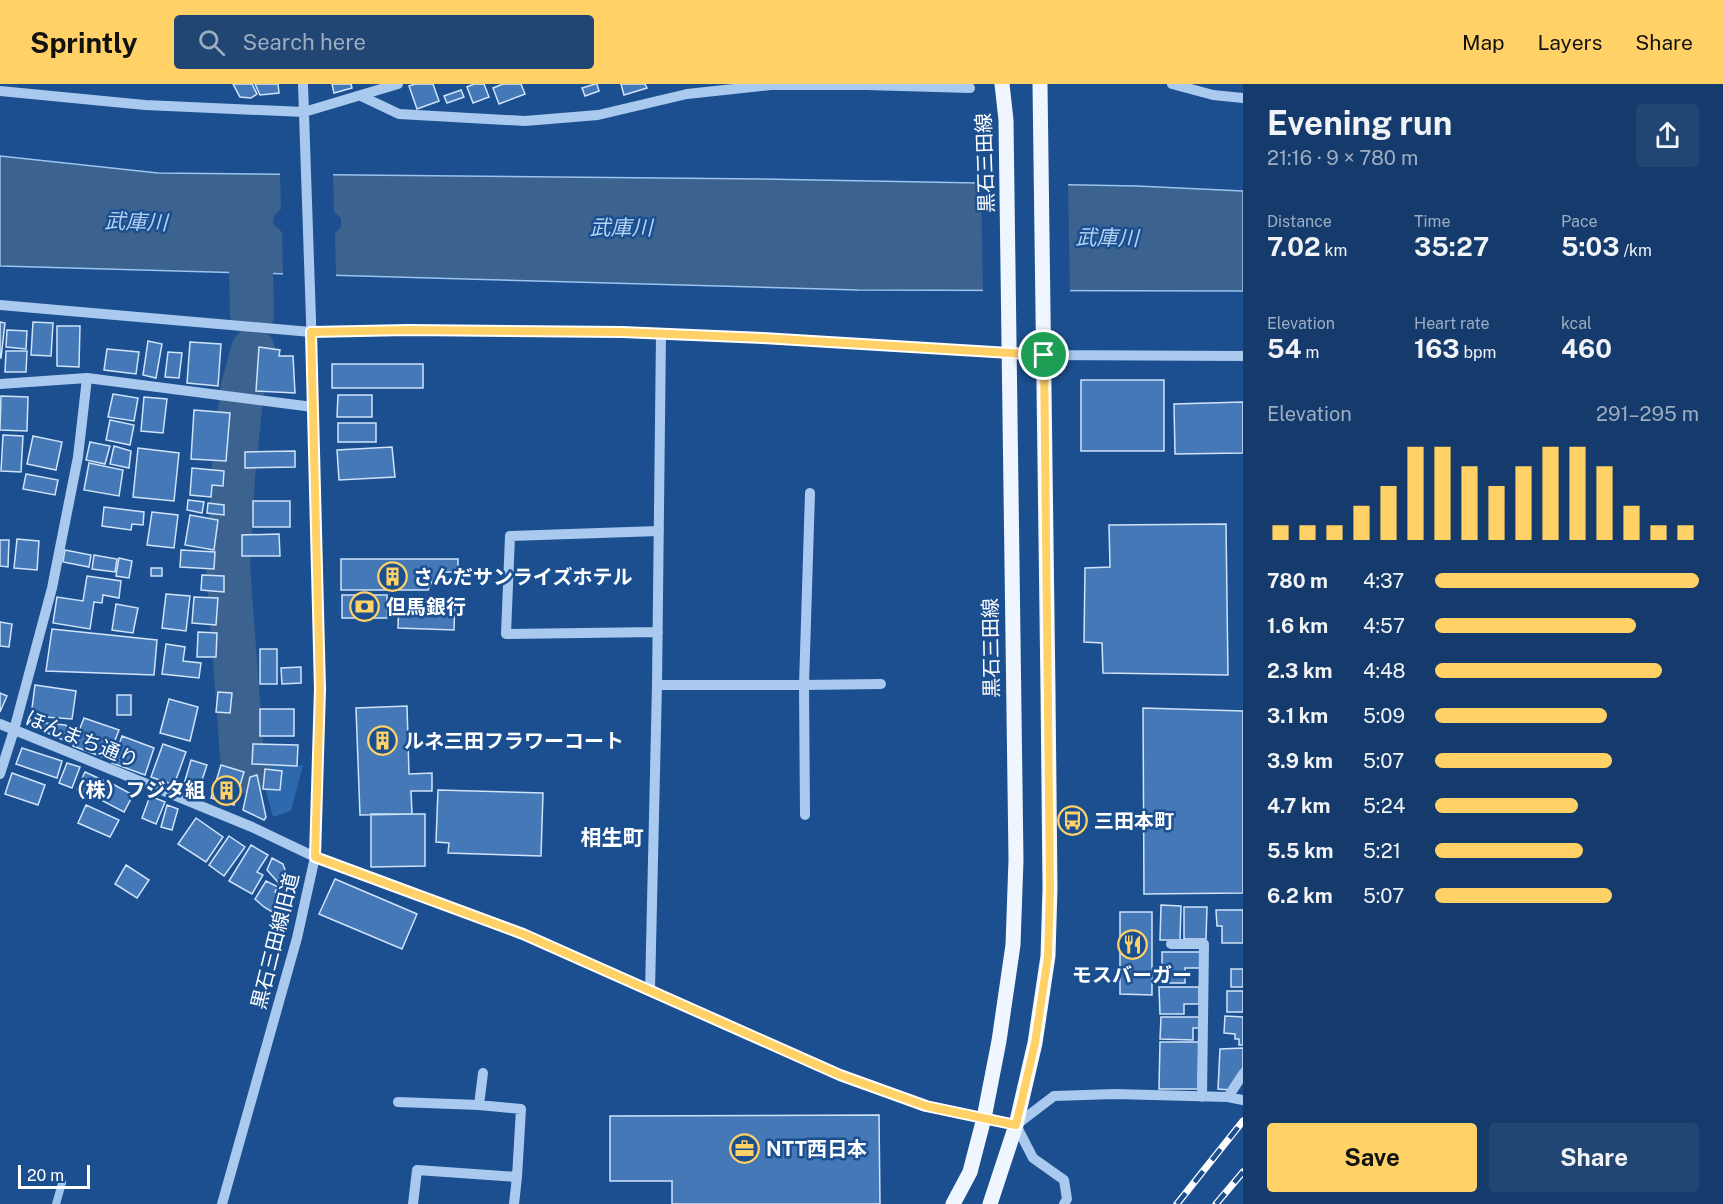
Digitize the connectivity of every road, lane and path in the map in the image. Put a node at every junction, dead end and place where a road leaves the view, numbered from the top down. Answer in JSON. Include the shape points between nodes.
{"nodes":[{"id":1,"x":303,"y":84,"type":"edge"},
{"id":2,"x":398,"y":84,"type":"edge"},
{"id":3,"x":1002,"y":84,"type":"edge"},
{"id":4,"x":1040,"y":84,"type":"edge"},
{"id":5,"x":1172,"y":84,"type":"edge"},
{"id":6,"x":970,"y":88,"type":"dead end"},
{"id":7,"x":0,"y":92,"type":"edge"},
{"id":8,"x":361,"y":96,"type":"junction"},
{"id":9,"x":1243,"y":98,"type":"edge"},
{"id":10,"x":304,"y":117,"type":"junction"},
{"id":11,"x":0,"y":305,"type":"edge"},
{"id":12,"x":311,"y":326,"type":"junction"},
{"id":13,"x":661,"y":333,"type":"junction"},
{"id":14,"x":1009,"y":347,"type":"junction"},
{"id":15,"x":1044,"y":349,"type":"junction"},
{"id":16,"x":1243,"y":356,"type":"edge"},
{"id":17,"x":87,"y":378,"type":"junction"},
{"id":18,"x":0,"y":384,"type":"edge"},
{"id":19,"x":313,"y":407,"type":"junction"},
{"id":20,"x":810,"y":493,"type":"dead end"},
{"id":21,"x":659,"y":531,"type":"junction"},
{"id":22,"x":658,"y":632,"type":"junction"},
{"id":23,"x":881,"y":684,"type":"dead end"},
{"id":24,"x":657,"y":685,"type":"junction"},
{"id":25,"x":804,"y":686,"type":"junction"},
{"id":26,"x":0,"y":724,"type":"edge"},
{"id":27,"x":14,"y":730,"type":"junction"},
{"id":28,"x":0,"y":774,"type":"edge"},
{"id":29,"x":805,"y":815,"type":"dead end"},
{"id":30,"x":315,"y":857,"type":"junction"},
{"id":31,"x":1171,"y":944,"type":"dead end"},
{"id":32,"x":650,"y":991,"type":"junction"},
{"id":33,"x":483,"y":1073,"type":"dead end"},
{"id":34,"x":1243,"y":1074,"type":"edge"},
{"id":35,"x":1202,"y":1096,"type":"junction"},
{"id":36,"x":1228,"y":1097,"type":"junction"},
{"id":37,"x":1243,"y":1100,"type":"edge"},
{"id":38,"x":398,"y":1102,"type":"dead end"},
{"id":39,"x":479,"y":1105,"type":"junction"},
{"id":40,"x":984,"y":1118,"type":"junction"},
{"id":41,"x":1016,"y":1125,"type":"junction"},
{"id":42,"x":517,"y":1178,"type":"junction"},
{"id":43,"x":222,"y":1204,"type":"edge"},
{"id":44,"x":413,"y":1204,"type":"edge"},
{"id":45,"x":514,"y":1204,"type":"edge"},
{"id":46,"x":953,"y":1204,"type":"edge"},
{"id":47,"x":990,"y":1204,"type":"edge"},
{"id":48,"x":1064,"y":1204,"type":"edge"}],
"edges":[{"from":1,"to":10,"type":"street","name":"黒石三田線旧道"},
{"from":2,"to":8,"type":"street"},
{"from":3,"to":14,"type":"main road","name":"黒石三田線","via":[[1006,120]]},
{"from":4,"to":15,"type":"main road"},
{"from":5,"to":9,"type":"street"},
{"from":6,"to":8,"type":"street","via":[[771,85],[687,94],[598,115],[525,120],[399,114]]},
{"from":7,"to":10,"type":"street"},
{"from":8,"to":10,"type":"street"},
{"from":10,"to":12,"type":"street","name":"黒石三田線旧道"},
{"from":11,"to":12,"type":"street"},
{"from":12,"to":13,"type":"street"},
{"from":12,"to":19,"type":"street","name":"黒石三田線旧道"},
{"from":13,"to":14,"type":"street"},
{"from":13,"to":21,"type":"street"},
{"from":14,"to":15,"type":"street"},
{"from":14,"to":40,"type":"main road","name":"黒石三田線","via":[[1013,945]]},
{"from":15,"to":16,"type":"street"},
{"from":15,"to":41,"type":"main road","via":[[1048,956],[1035,1043]]},
{"from":17,"to":18,"type":"street"},
{"from":17,"to":19,"type":"street"},
{"from":17,"to":27,"type":"street","via":[[78,457],[54,578]]},
{"from":19,"to":30,"type":"street","name":"黒石三田線旧道","via":[[320,689]]},
{"from":20,"to":25,"type":"street"},
{"from":21,"to":22,"type":"street"},
{"from":21,"to":22,"type":"street","via":[[510,536],[506,634]]},
{"from":22,"to":24,"type":"street"},
{"from":23,"to":25,"type":"street"},
{"from":24,"to":25,"type":"street"},
{"from":24,"to":32,"type":"street"},
{"from":25,"to":29,"type":"street"},
{"from":26,"to":27,"type":"street","name":"ほんまち通り"},
{"from":27,"to":28,"type":"street"},
{"from":27,"to":30,"type":"street","name":"ほんまち通り","via":[[252,827]]},
{"from":30,"to":32,"type":"street","name":"ほんまち通り","via":[[523,934]]},
{"from":30,"to":43,"type":"street","name":"黒石三田線旧道","via":[[297,938]]},
{"from":31,"to":35,"type":"street","via":[[1204,944]]},
{"from":32,"to":40,"type":"street","name":"ほんまち通り","via":[[840,1075],[926,1106]]},
{"from":33,"to":39,"type":"street"},
{"from":34,"to":36,"type":"street"},
{"from":35,"to":36,"type":"street"},
{"from":35,"to":41,"type":"street","via":[[1054,1096]]},
{"from":36,"to":37,"type":"street"},
{"from":38,"to":39,"type":"street"},
{"from":39,"to":42,"type":"street","via":[[520,1109]]},
{"from":40,"to":41,"type":"street","name":"ほんまち通り"},
{"from":40,"to":46,"type":"main road","name":"黒石三田線","via":[[970,1172]]},
{"from":41,"to":47,"type":"main road"},
{"from":41,"to":48,"type":"street","via":[[1034,1158],[1064,1180]]},
{"from":42,"to":44,"type":"street","via":[[417,1170]]},
{"from":42,"to":45,"type":"street"}]}
